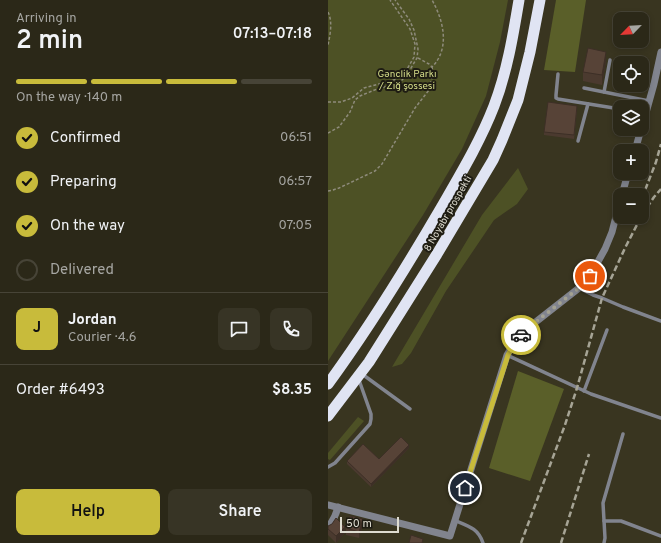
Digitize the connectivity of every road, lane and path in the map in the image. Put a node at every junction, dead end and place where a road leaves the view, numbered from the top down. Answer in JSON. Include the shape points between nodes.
{"nodes":[{"id":1,"x":390,"y":0,"type":"edge"},
{"id":2,"x":395,"y":0,"type":"edge"},
{"id":3,"x":432,"y":0,"type":"edge"},
{"id":4,"x":519,"y":0,"type":"edge"},
{"id":5,"x":540,"y":0,"type":"edge"},
{"id":6,"x":328,"y":12,"type":"edge"},
{"id":7,"x":328,"y":46,"type":"edge"},
{"id":8,"x":661,"y":52,"type":"edge"},
{"id":9,"x":414,"y":57,"type":"junction"},
{"id":10,"x":417,"y":58,"type":"junction"},
{"id":11,"x":610,"y":60,"type":"dead end"},
{"id":12,"x":432,"y":68,"type":"junction"},
{"id":13,"x":558,"y":74,"type":"dead end"},
{"id":14,"x":584,"y":88,"type":"dead end"},
{"id":15,"x":604,"y":92,"type":"junction"},
{"id":16,"x":644,"y":100,"type":"edge"},
{"id":17,"x":649,"y":101,"type":"edge"},
{"id":18,"x":328,"y":102,"type":"edge"},
{"id":19,"x":588,"y":104,"type":"junction"},
{"id":20,"x":613,"y":107,"type":"edge"},
{"id":21,"x":328,"y":133,"type":"edge"},
{"id":22,"x":578,"y":141,"type":"dead end"},
{"id":23,"x":328,"y":191,"type":"edge"},
{"id":24,"x":614,"y":224,"type":"edge"},
{"id":25,"x":579,"y":288,"type":"junction"},
{"id":26,"x":661,"y":321,"type":"edge"},
{"id":27,"x":607,"y":330,"type":"dead end"},
{"id":28,"x":508,"y":355,"type":"junction"},
{"id":29,"x":360,"y":375,"type":"junction"},
{"id":30,"x":328,"y":384,"type":"edge"},
{"id":31,"x":584,"y":391,"type":"junction"},
{"id":32,"x":410,"y":409,"type":"dead end"},
{"id":33,"x":328,"y":416,"type":"edge"},
{"id":34,"x":661,"y":418,"type":"edge"},
{"id":35,"x":623,"y":434,"type":"dead end"},
{"id":36,"x":328,"y":467,"type":"edge"},
{"id":37,"x":328,"y":505,"type":"edge"},
{"id":38,"x":338,"y":507,"type":"junction"},
{"id":39,"x":454,"y":520,"type":"junction"},
{"id":40,"x":604,"y":521,"type":"junction"},
{"id":41,"x":328,"y":527,"type":"edge"},
{"id":42,"x":661,"y":536,"type":"edge"},
{"id":43,"x":450,"y":539,"type":"edge"},
{"id":44,"x":483,"y":543,"type":"edge"},
{"id":45,"x":604,"y":543,"type":"edge"}],
"edges":[{"from":1,"to":9,"type":"path","via":[[410,29],[415,44]]},
{"from":2,"to":10,"type":"path","via":[[414,30],[418,48]]},
{"from":3,"to":12,"type":"path","via":[[440,17],[443,33],[442,52]]},
{"from":4,"to":30,"type":"highway","name":"8 Noyabr prospekti","via":[[506,70],[494,106],[475,148],[384,302]]},
{"from":5,"to":29,"type":"highway","name":"8 Noyabr prospekti","via":[[521,87],[502,140],[437,254]]},
{"from":6,"to":7,"type":"path"},
{"from":8,"to":17,"type":"street"},
{"from":9,"to":10,"type":"path"},
{"from":9,"to":18,"type":"path","via":[[406,71],[397,79],[364,88],[352,98],[341,102]]},
{"from":10,"to":12,"type":"path"},
{"from":10,"to":21,"type":"path","via":[[402,80],[366,93],[355,100],[339,127]]},
{"from":11,"to":15,"type":"lane"},
{"from":12,"to":23,"type":"path","via":[[429,90],[415,108],[382,164],[375,171]]},
{"from":13,"to":19,"type":"lane","via":[[556,98]]},
{"from":14,"to":15,"type":"lane"},
{"from":15,"to":16,"type":"lane"},
{"from":19,"to":20,"type":"lane"},
{"from":19,"to":22,"type":"lane"},
{"from":24,"to":25,"type":"street","via":[[605,249],[590,276]]},
{"from":25,"to":26,"type":"lane"},
{"from":25,"to":28,"type":"street","via":[[528,328],[516,340]]},
{"from":27,"to":31,"type":"lane"},
{"from":28,"to":31,"type":"lane"},
{"from":28,"to":39,"type":"street"},
{"from":29,"to":32,"type":"lane"},
{"from":29,"to":33,"type":"highway","name":"8 Noyabr prospekti"},
{"from":29,"to":36,"type":"lane","via":[[371,414],[370,424],[335,463]]},
{"from":31,"to":34,"type":"lane"},
{"from":35,"to":40,"type":"lane","via":[[603,503]]},
{"from":37,"to":38,"type":"street"},
{"from":38,"to":41,"type":"street"},
{"from":38,"to":43,"type":"street"},
{"from":39,"to":43,"type":"street"},
{"from":39,"to":44,"type":"lane","via":[[472,528],[479,534]]},
{"from":40,"to":42,"type":"lane","via":[[621,522]]},
{"from":40,"to":45,"type":"lane"}]}
